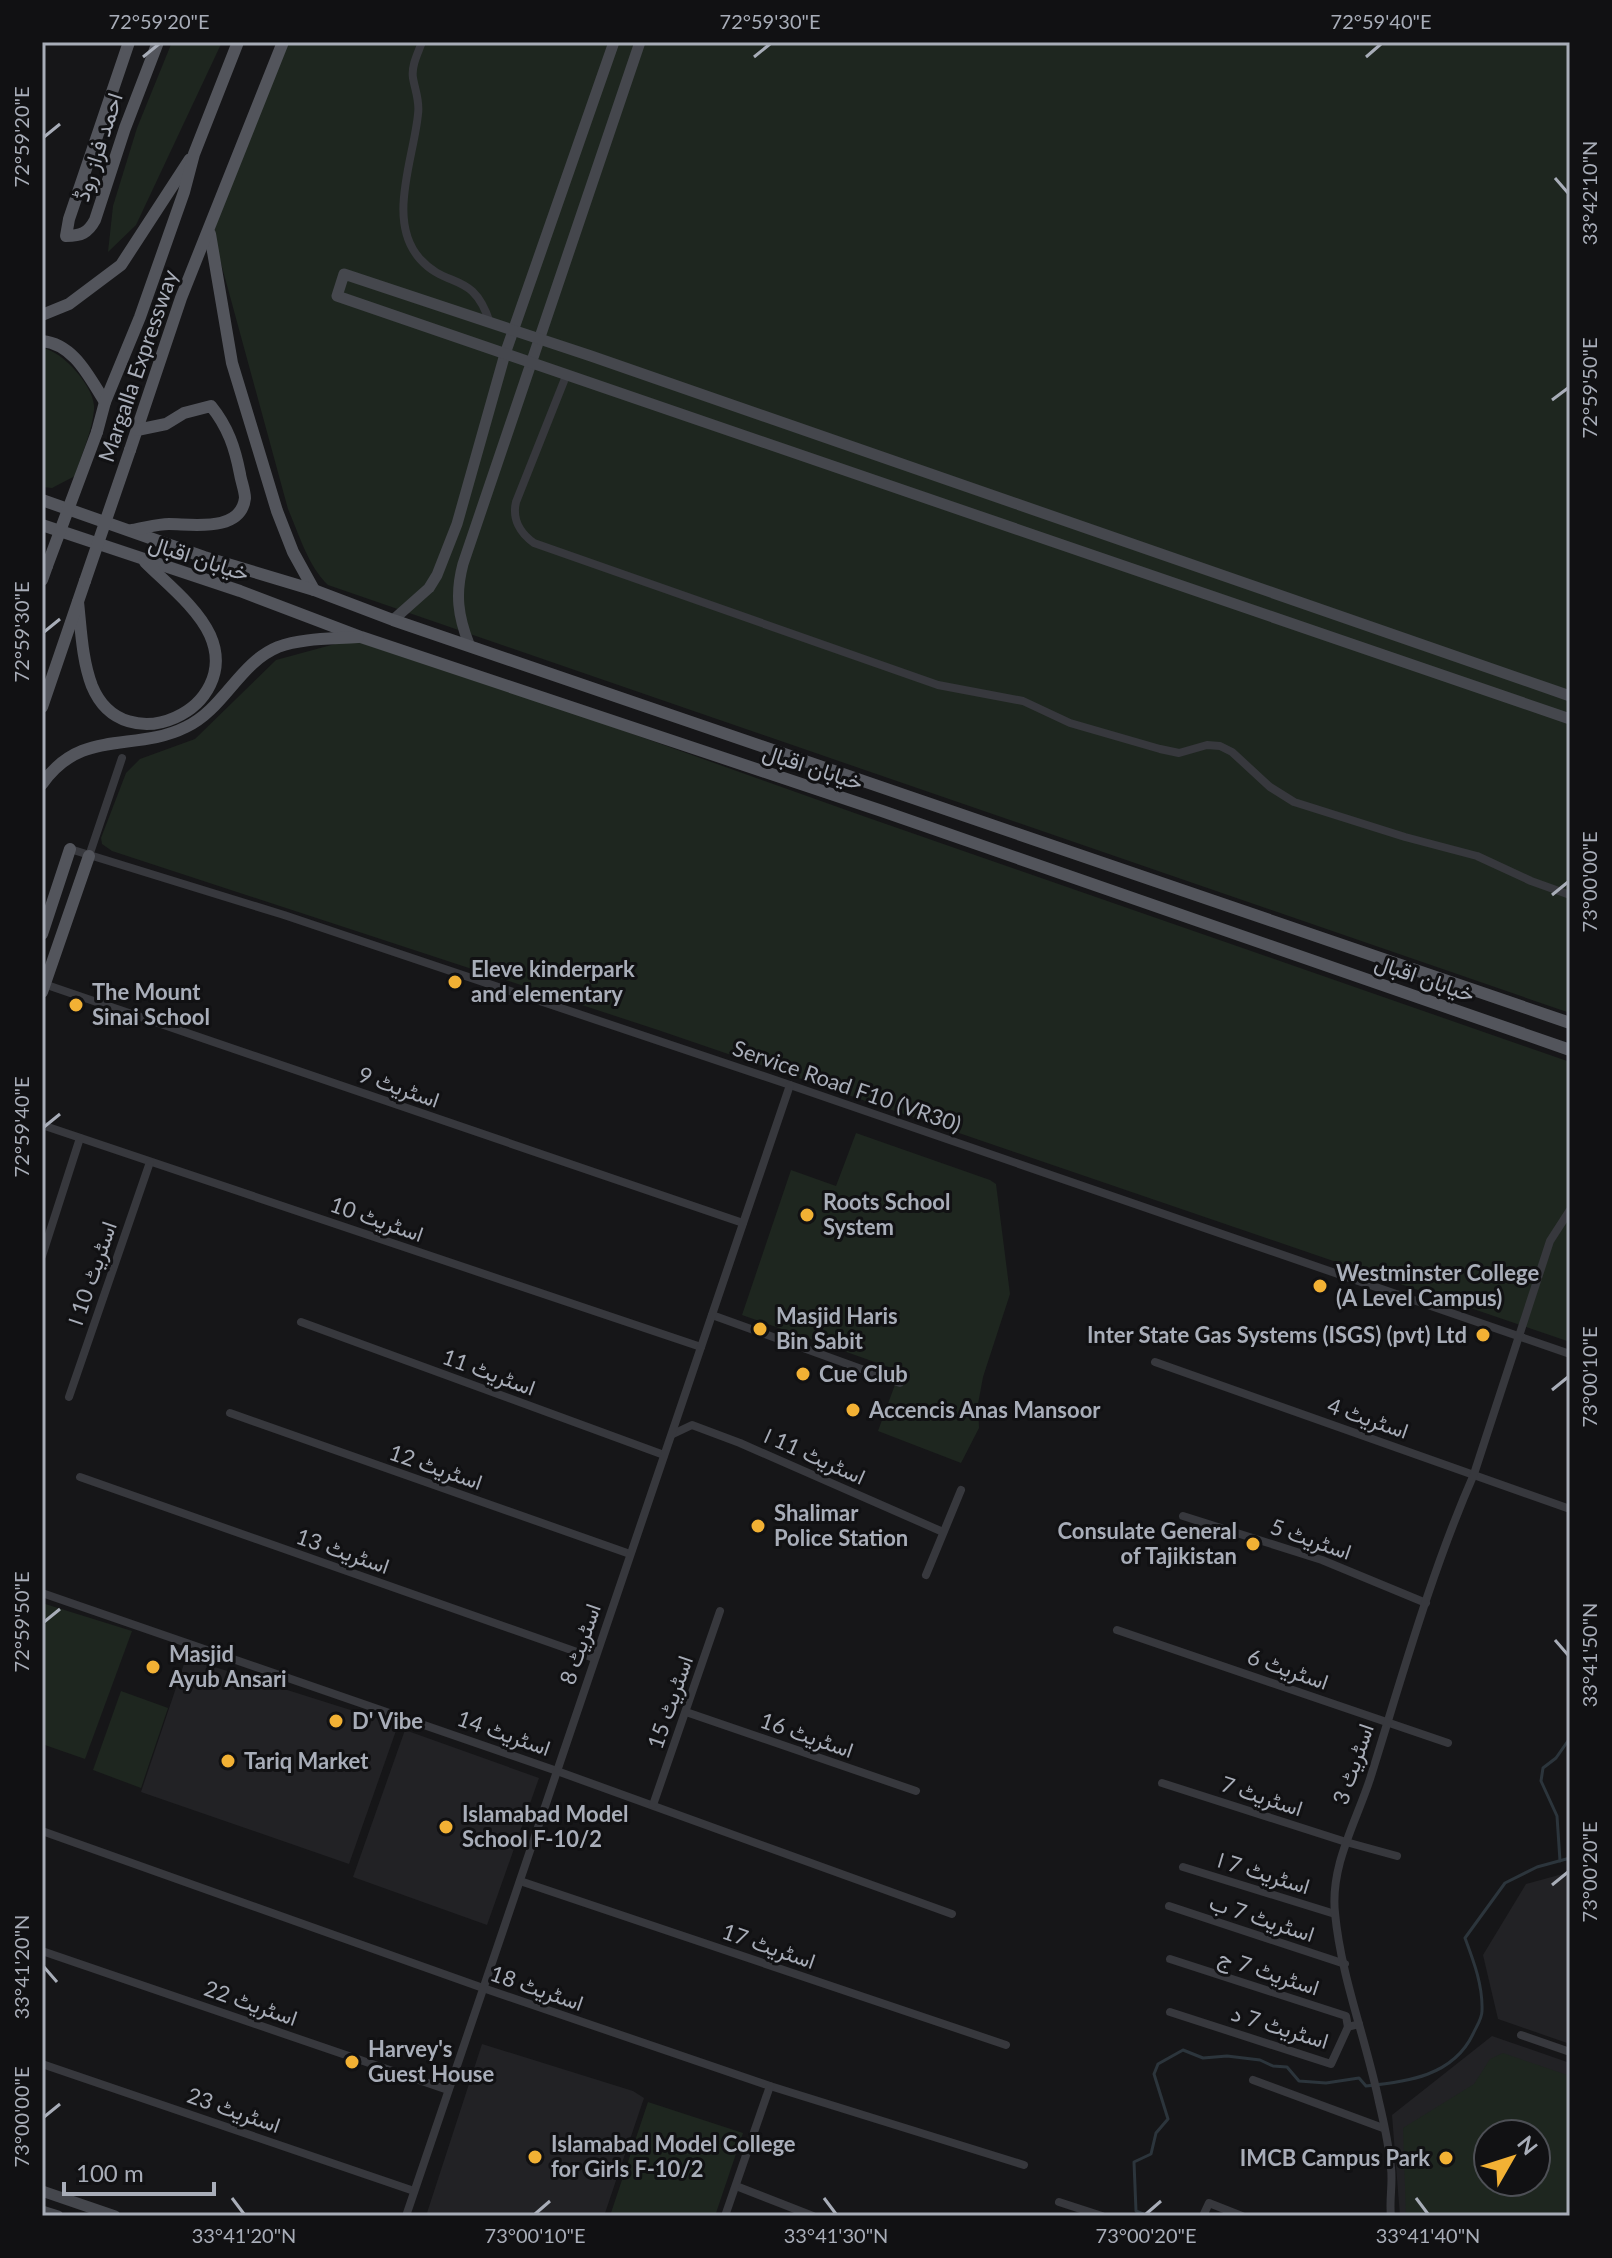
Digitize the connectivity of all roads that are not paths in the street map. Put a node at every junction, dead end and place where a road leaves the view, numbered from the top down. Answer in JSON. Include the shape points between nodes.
{"nodes":[{"id":1,"x":129,"y":42,"type":"edge"},
{"id":2,"x":158,"y":42,"type":"edge"},
{"id":3,"x":238,"y":42,"type":"edge"},
{"id":4,"x":283,"y":42,"type":"edge"},
{"id":5,"x":422,"y":42,"type":"edge"},
{"id":6,"x":614,"y":42,"type":"edge"},
{"id":7,"x":640,"y":42,"type":"edge"},
{"id":8,"x":194,"y":154,"type":"junction"},
{"id":9,"x":210,"y":231,"type":"junction"},
{"id":10,"x":42,"y":315,"type":"edge"},
{"id":11,"x":490,"y":323,"type":"junction"},
{"id":12,"x":514,"y":331,"type":"junction"},
{"id":13,"x":541,"y":339,"type":"junction"},
{"id":14,"x":42,"y":341,"type":"edge"},
{"id":15,"x":505,"y":354,"type":"junction"},
{"id":16,"x":532,"y":364,"type":"junction"},
{"id":17,"x":566,"y":376,"type":"junction"},
{"id":18,"x":105,"y":402,"type":"junction"},
{"id":19,"x":137,"y":430,"type":"junction"},
{"id":20,"x":42,"y":500,"type":"edge"},
{"id":21,"x":42,"y":525,"type":"edge"},
{"id":22,"x":129,"y":530,"type":"junction"},
{"id":23,"x":145,"y":561,"type":"junction"},
{"id":24,"x":42,"y":580,"type":"edge"},
{"id":25,"x":314,"y":590,"type":"junction"},
{"id":26,"x":78,"y":602,"type":"junction"},
{"id":27,"x":393,"y":620,"type":"junction"},
{"id":28,"x":361,"y":637,"type":"junction"},
{"id":29,"x":469,"y":644,"type":"junction"},
{"id":30,"x":1570,"y":696,"type":"edge"},
{"id":31,"x":42,"y":707,"type":"edge"},
{"id":32,"x":1570,"y":719,"type":"edge"},
{"id":33,"x":122,"y":758,"type":"dead end"},
{"id":34,"x":42,"y":784,"type":"edge"},
{"id":35,"x":70,"y":849,"type":"joint"},
{"id":36,"x":89,"y":856,"type":"junction"},
{"id":37,"x":1570,"y":895,"type":"edge"},
{"id":38,"x":42,"y":934,"type":"edge"},
{"id":39,"x":43,"y":988,"type":"edge"},
{"id":40,"x":1570,"y":1023,"type":"edge"},
{"id":41,"x":1570,"y":1050,"type":"edge"},
{"id":42,"x":790,"y":1085,"type":"junction"},
{"id":43,"x":42,"y":1125,"type":"edge"},
{"id":44,"x":80,"y":1138,"type":"junction"},
{"id":45,"x":150,"y":1162,"type":"junction"},
{"id":46,"x":1570,"y":1210,"type":"edge"},
{"id":47,"x":743,"y":1223,"type":"junction"},
{"id":48,"x":42,"y":1256,"type":"edge"},
{"id":49,"x":712,"y":1315,"type":"junction"},
{"id":50,"x":301,"y":1322,"type":"dead end"},
{"id":51,"x":1519,"y":1337,"type":"junction"},
{"id":52,"x":701,"y":1347,"type":"junction"},
{"id":53,"x":1570,"y":1354,"type":"edge"},
{"id":54,"x":1155,"y":1362,"type":"dead end"},
{"id":55,"x":900,"y":1383,"type":"dead end"},
{"id":56,"x":69,"y":1397,"type":"dead end"},
{"id":57,"x":230,"y":1413,"type":"dead end"},
{"id":58,"x":672,"y":1435,"type":"junction"},
{"id":59,"x":664,"y":1455,"type":"junction"},
{"id":60,"x":1474,"y":1474,"type":"junction"},
{"id":61,"x":80,"y":1477,"type":"dead end"},
{"id":62,"x":961,"y":1490,"type":"dead end"},
{"id":63,"x":1570,"y":1509,"type":"edge"},
{"id":64,"x":1183,"y":1516,"type":"dead end"},
{"id":65,"x":943,"y":1532,"type":"junction"},
{"id":66,"x":630,"y":1554,"type":"junction"},
{"id":67,"x":926,"y":1575,"type":"dead end"},
{"id":68,"x":42,"y":1593,"type":"edge"},
{"id":69,"x":1426,"y":1603,"type":"junction"},
{"id":70,"x":720,"y":1611,"type":"dead end"},
{"id":71,"x":1117,"y":1630,"type":"dead end"},
{"id":72,"x":594,"y":1658,"type":"junction"},
{"id":73,"x":686,"y":1712,"type":"junction"},
{"id":74,"x":1387,"y":1722,"type":"junction"},
{"id":75,"x":1448,"y":1743,"type":"dead end"},
{"id":76,"x":557,"y":1771,"type":"junction"},
{"id":77,"x":1162,"y":1783,"type":"dead end"},
{"id":78,"x":916,"y":1791,"type":"dead end"},
{"id":79,"x":653,"y":1805,"type":"junction"},
{"id":80,"x":42,"y":1831,"type":"edge"},
{"id":81,"x":1346,"y":1842,"type":"junction"},
{"id":82,"x":1397,"y":1856,"type":"dead end"},
{"id":83,"x":1183,"y":1867,"type":"dead end"},
{"id":84,"x":520,"y":1881,"type":"junction"},
{"id":85,"x":1169,"y":1906,"type":"dead end"},
{"id":86,"x":952,"y":1914,"type":"dead end"},
{"id":87,"x":1335,"y":1914,"type":"junction"},
{"id":88,"x":42,"y":1951,"type":"edge"},
{"id":89,"x":1170,"y":1959,"type":"dead end"},
{"id":90,"x":1345,"y":1964,"type":"junction"},
{"id":91,"x":483,"y":1988,"type":"junction"},
{"id":92,"x":1170,"y":2012,"type":"dead end"},
{"id":93,"x":1359,"y":2024,"type":"junction"},
{"id":94,"x":1348,"y":2027,"type":"junction"},
{"id":95,"x":1521,"y":2035,"type":"dead end"},
{"id":96,"x":1006,"y":2045,"type":"dead end"},
{"id":97,"x":1570,"y":2052,"type":"edge"},
{"id":98,"x":42,"y":2064,"type":"edge"},
{"id":99,"x":1253,"y":2080,"type":"dead end"},
{"id":100,"x":770,"y":2086,"type":"junction"},
{"id":101,"x":448,"y":2090,"type":"junction"},
{"id":102,"x":1383,"y":2128,"type":"junction"},
{"id":103,"x":1024,"y":2165,"type":"dead end"},
{"id":104,"x":736,"y":2186,"type":"junction"},
{"id":105,"x":42,"y":2191,"type":"edge"},
{"id":106,"x":414,"y":2191,"type":"junction"},
{"id":107,"x":1059,"y":2202,"type":"dead end"},
{"id":108,"x":42,"y":2211,"type":"edge"},
{"id":109,"x":1238,"y":2215,"type":"edge"},
{"id":110,"x":58,"y":2216,"type":"edge"},
{"id":111,"x":115,"y":2216,"type":"edge"},
{"id":112,"x":406,"y":2216,"type":"edge"},
{"id":113,"x":725,"y":2216,"type":"edge"},
{"id":114,"x":813,"y":2216,"type":"edge"},
{"id":115,"x":1102,"y":2216,"type":"edge"},
{"id":116,"x":1203,"y":2216,"type":"edge"},
{"id":117,"x":1391,"y":2216,"type":"edge"}],
"edges":[{"from":1,"to":2,"type":"main road","name":"احمد فراز روڈ","via":[[66,236],[79,236],[95,220]]},
{"from":3,"to":8,"type":"main road","name":"Margalla Expressway"},
{"from":4,"to":9,"type":"main road","name":"Margalla Expressway"},
{"from":5,"to":11,"type":"street","via":[[414,64],[419,112],[404,205],[406,231],[419,258],[480,297]]},
{"from":6,"to":12,"type":"street"},
{"from":7,"to":13,"type":"street"},
{"from":8,"to":10,"type":"main road","via":[[121,265],[69,304]]},
{"from":8,"to":18,"type":"main road","name":"Margalla Expressway","via":[[140,317]]},
{"from":9,"to":19,"type":"main road","name":"Margalla Expressway","via":[[181,298]]},
{"from":9,"to":25,"type":"main road","via":[[232,363],[277,511]]},
{"from":11,"to":12,"type":"street"},
{"from":11,"to":15,"type":"street","via":[[344,274],[337,296]]},
{"from":12,"to":13,"type":"street"},
{"from":12,"to":15,"type":"street"},
{"from":13,"to":16,"type":"street"},
{"from":13,"to":30,"type":"street"},
{"from":14,"to":18,"type":"main road","via":[[71,354]]},
{"from":15,"to":16,"type":"street"},
{"from":15,"to":27,"type":"street","via":[[457,524],[437,575]]},
{"from":16,"to":17,"type":"street"},
{"from":16,"to":29,"type":"street","via":[[458,583],[457,607]]},
{"from":17,"to":32,"type":"street"},
{"from":17,"to":37,"type":"street","via":[[514,513],[534,543],[938,685],[1023,701],[1070,723],[1160,749],[1179,753],[1220,746],[1294,802],[1477,856]]},
{"from":18,"to":24,"type":"main road","name":"Margalla Expressway","bridge":true},
{"from":19,"to":22,"type":"main road","via":[[211,406],[225,424],[245,499],[224,522]]},
{"from":19,"to":26,"type":"main road","name":"Margalla Expressway","bridge":true},
{"from":20,"to":22,"type":"main road","name":"خیابان اقبال"},
{"from":21,"to":23,"type":"main road","name":"خیابان اقبال"},
{"from":22,"to":25,"type":"main road","name":"خیابان اقبال"},
{"from":23,"to":26,"type":"main road","via":[[201,620],[213,646],[215,672],[196,705],[180,716],[149,725],[114,715],[88,672]]},
{"from":23,"to":28,"type":"main road","name":"خیابان اقبال"},
{"from":25,"to":27,"type":"main road","name":"خیابان اقبال"},
{"from":26,"to":31,"type":"main road","name":"Margalla Expressway"},
{"from":27,"to":29,"type":"main road","name":"خیابان اقبال"},
{"from":28,"to":34,"type":"main road","via":[[280,647],[260,657],[217,704],[185,728],[89,747],[64,759]]},
{"from":28,"to":41,"type":"main road","name":"خیابان اقبال"},
{"from":29,"to":40,"type":"main road","name":"خیابان اقبال"},
{"from":33,"to":36,"type":"street"},
{"from":35,"to":36,"type":"street","name":"Service Road F10 (VR30)"},
{"from":35,"to":38,"type":"main road"},
{"from":36,"to":39,"type":"main road"},
{"from":36,"to":42,"type":"street","name":"Service Road F10 (VR30)","via":[[284,915]]},
{"from":39,"to":47,"type":"street","name":"اسٹریٹ 9"},
{"from":42,"to":47,"type":"street","name":"اسٹریٹ 8"},
{"from":42,"to":51,"type":"street","name":"Service Road F10 (VR30)"},
{"from":43,"to":44,"type":"street","name":"اسٹریٹ 10"},
{"from":44,"to":45,"type":"street","name":"اسٹریٹ 10"},
{"from":44,"to":48,"type":"street"},
{"from":45,"to":52,"type":"street","name":"اسٹریٹ 10"},
{"from":45,"to":56,"type":"street","name":"اسٹریٹ 10 ا"},
{"from":46,"to":51,"type":"street","name":"اسٹریٹ 3","via":[[1550,1241]]},
{"from":47,"to":49,"type":"street","name":"اسٹریٹ 8"},
{"from":49,"to":52,"type":"street","name":"اسٹریٹ 8"},
{"from":49,"to":55,"type":"street"},
{"from":50,"to":59,"type":"street","name":"اسٹریٹ 11"},
{"from":51,"to":53,"type":"street","name":"Service Road F10 (VR30)"},
{"from":51,"to":60,"type":"street","name":"اسٹریٹ 3"},
{"from":52,"to":58,"type":"street","name":"اسٹریٹ 8"},
{"from":54,"to":60,"type":"street","name":"اسٹریٹ 4"},
{"from":57,"to":66,"type":"street","name":"اسٹریٹ 12"},
{"from":58,"to":59,"type":"street","name":"اسٹریٹ 8"},
{"from":58,"to":65,"type":"street","name":"اسٹریٹ 11 ا","via":[[692,1425]]},
{"from":59,"to":66,"type":"street","name":"اسٹریٹ 8"},
{"from":60,"to":63,"type":"street","name":"اسٹریٹ 4"},
{"from":60,"to":69,"type":"street","name":"اسٹریٹ 3"},
{"from":61,"to":72,"type":"street","name":"اسٹریٹ 13"},
{"from":62,"to":65,"type":"street"},
{"from":64,"to":69,"type":"street","name":"اسٹریٹ 5","via":[[1322,1560]]},
{"from":65,"to":67,"type":"street"},
{"from":66,"to":72,"type":"street","name":"اسٹریٹ 8"},
{"from":68,"to":76,"type":"street","name":"اسٹریٹ 14"},
{"from":69,"to":74,"type":"street","name":"اسٹریٹ 3"},
{"from":70,"to":73,"type":"street","name":"اسٹریٹ 15"},
{"from":71,"to":74,"type":"street","name":"اسٹریٹ 6"},
{"from":72,"to":76,"type":"street","name":"اسٹریٹ 8"},
{"from":73,"to":78,"type":"street","name":"اسٹریٹ 16"},
{"from":73,"to":79,"type":"street","name":"اسٹریٹ 15"},
{"from":74,"to":75,"type":"street","name":"اسٹریٹ 6"},
{"from":74,"to":81,"type":"street","name":"اسٹریٹ 3"},
{"from":76,"to":79,"type":"street","name":"اسٹریٹ 14"},
{"from":76,"to":84,"type":"street","name":"اسٹریٹ 8"},
{"from":77,"to":81,"type":"street","name":"اسٹریٹ 7"},
{"from":79,"to":86,"type":"street","name":"اسٹریٹ 14"},
{"from":80,"to":91,"type":"street","name":"اسٹریٹ 18"},
{"from":81,"to":82,"type":"street","name":"اسٹریٹ 7"},
{"from":81,"to":87,"type":"street","name":"اسٹریٹ 3"},
{"from":83,"to":87,"type":"street","name":"اسٹریٹ 7 ا"},
{"from":84,"to":91,"type":"street","name":"اسٹریٹ 8"},
{"from":84,"to":96,"type":"street","name":"اسٹریٹ 17"},
{"from":85,"to":90,"type":"street","name":"اسٹریٹ 7 ب"},
{"from":87,"to":90,"type":"street","name":"اسٹریٹ 3"},
{"from":88,"to":101,"type":"street","name":"اسٹریٹ 22"},
{"from":89,"to":94,"type":"street","name":"اسٹریٹ 7 ج","via":[[1346,2016]]},
{"from":90,"to":93,"type":"street","name":"اسٹریٹ 3"},
{"from":91,"to":100,"type":"street","name":"اسٹریٹ 18"},
{"from":91,"to":101,"type":"street","name":"اسٹریٹ 8"},
{"from":92,"to":94,"type":"street","name":"اسٹریٹ 7 د","via":[[1331,2064]]},
{"from":93,"to":94,"type":"street","name":"اسٹریٹ 7 د"},
{"from":93,"to":102,"type":"street","name":"اسٹریٹ 3"},
{"from":95,"to":97,"type":"street"},
{"from":98,"to":106,"type":"street","name":"اسٹریٹ 23"},
{"from":99,"to":102,"type":"street"},
{"from":100,"to":103,"type":"street","name":"اسٹریٹ 18"},
{"from":100,"to":104,"type":"street"},
{"from":101,"to":106,"type":"street","name":"اسٹریٹ 8"},
{"from":102,"to":117,"type":"street","name":"اسٹریٹ 3","via":[[1391,2167]]},
{"from":104,"to":113,"type":"street"},
{"from":104,"to":114,"type":"street"},
{"from":105,"to":111,"type":"street"},
{"from":106,"to":112,"type":"street","name":"اسٹریٹ 8"},
{"from":107,"to":115,"type":"street"},
{"from":108,"to":110,"type":"street"},
{"from":109,"to":116,"type":"street","via":[[1209,2203]]}]}
